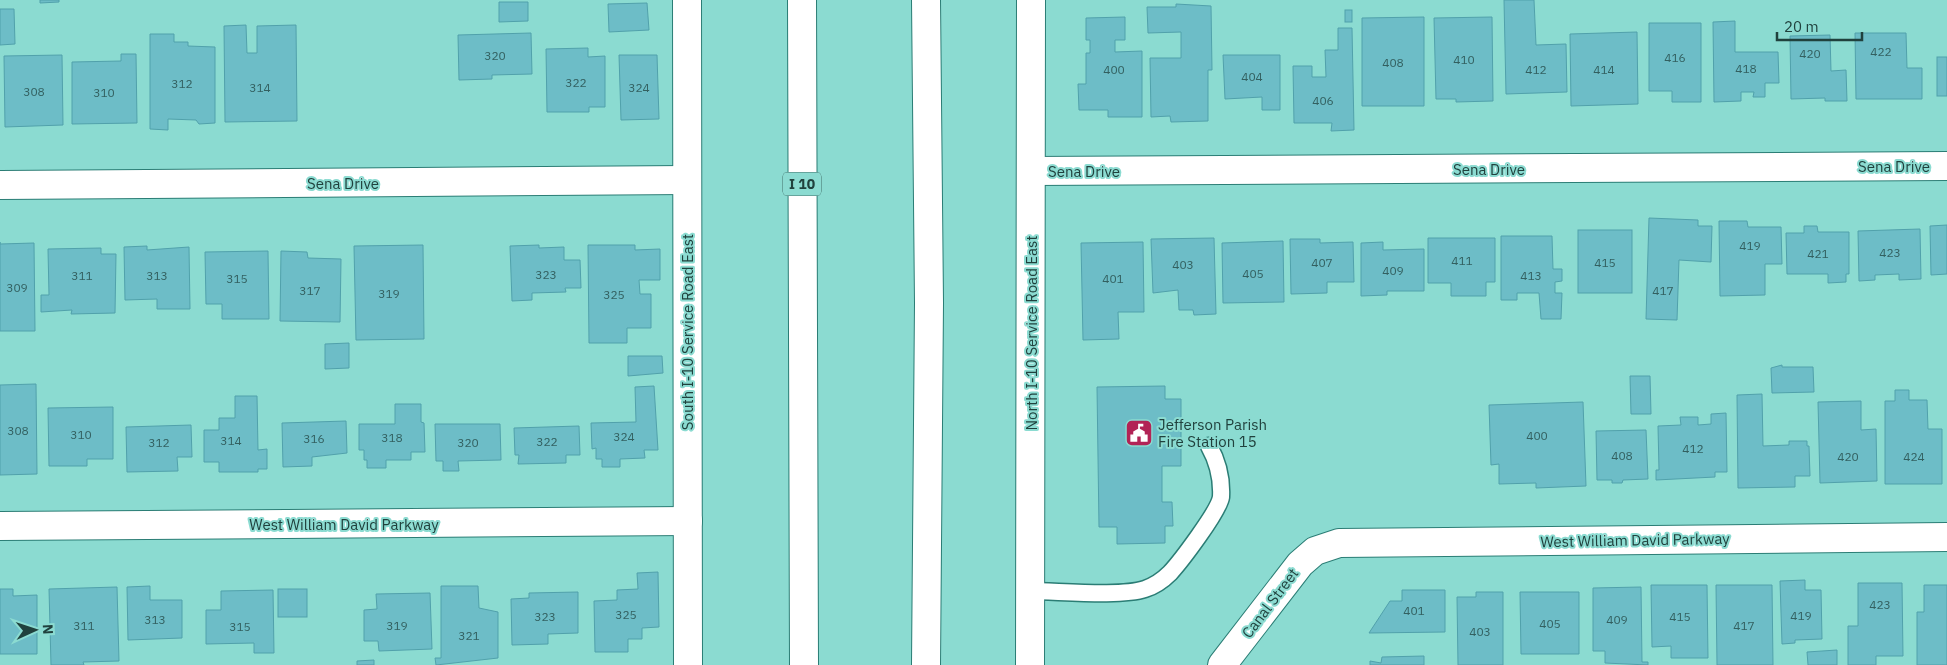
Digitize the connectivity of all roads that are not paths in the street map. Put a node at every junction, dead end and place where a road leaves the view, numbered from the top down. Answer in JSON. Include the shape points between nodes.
{"nodes":[{"id":1,"x":687,"y":0,"type":"edge"},
{"id":2,"x":802,"y":0,"type":"edge"},
{"id":3,"x":926,"y":0,"type":"edge"},
{"id":4,"x":1031,"y":0,"type":"edge"},
{"id":5,"x":1947,"y":166,"type":"edge"},
{"id":6,"x":1030,"y":171,"type":"junction"},
{"id":7,"x":687,"y":180,"type":"junction"},
{"id":8,"x":0,"y":185,"type":"edge"},
{"id":9,"x":1209,"y":446,"type":"dead end"},
{"id":10,"x":688,"y":521,"type":"junction"},
{"id":11,"x":0,"y":526,"type":"edge"},
{"id":12,"x":1947,"y":537,"type":"edge"},
{"id":13,"x":1323,"y":547,"type":"joint"},
{"id":14,"x":1030,"y":591,"type":"junction"},
{"id":15,"x":688,"y":665,"type":"edge"},
{"id":16,"x":804,"y":665,"type":"edge"},
{"id":17,"x":926,"y":665,"type":"edge"},
{"id":18,"x":1030,"y":665,"type":"edge"},
{"id":19,"x":1222,"y":665,"type":"edge"}],
"edges":[{"from":1,"to":7,"type":"main road","name":"South I-10 Service Road East"},
{"from":2,"to":16,"type":"main road","number":"I 10"},
{"from":3,"to":17,"type":"main road","via":[[929,293]]},
{"from":4,"to":6,"type":"main road","name":"North I-10 Service Road East"},
{"from":5,"to":6,"type":"main road","name":"Sena Drive"},
{"from":6,"to":14,"type":"main road","name":"North I-10 Service Road East"},
{"from":7,"to":8,"type":"main road","name":"Sena Drive"},
{"from":7,"to":10,"type":"main road","name":"South I-10 Service Road East"},
{"from":9,"to":14,"type":"lane","via":[[1219,465],[1221,498],[1216,511],[1159,583],[1144,590],[1128,592]]},
{"from":10,"to":11,"type":"main road","name":"West William David Parkway"},
{"from":10,"to":15,"type":"main road","name":"South I-10 Service Road East"},
{"from":12,"to":13,"type":"main road","name":"West William David Parkway","via":[[1339,543]]},
{"from":13,"to":19,"type":"main road","name":"Canal Street","via":[[1300,564]]},
{"from":14,"to":18,"type":"main road","name":"North I-10 Service Road East"}]}
